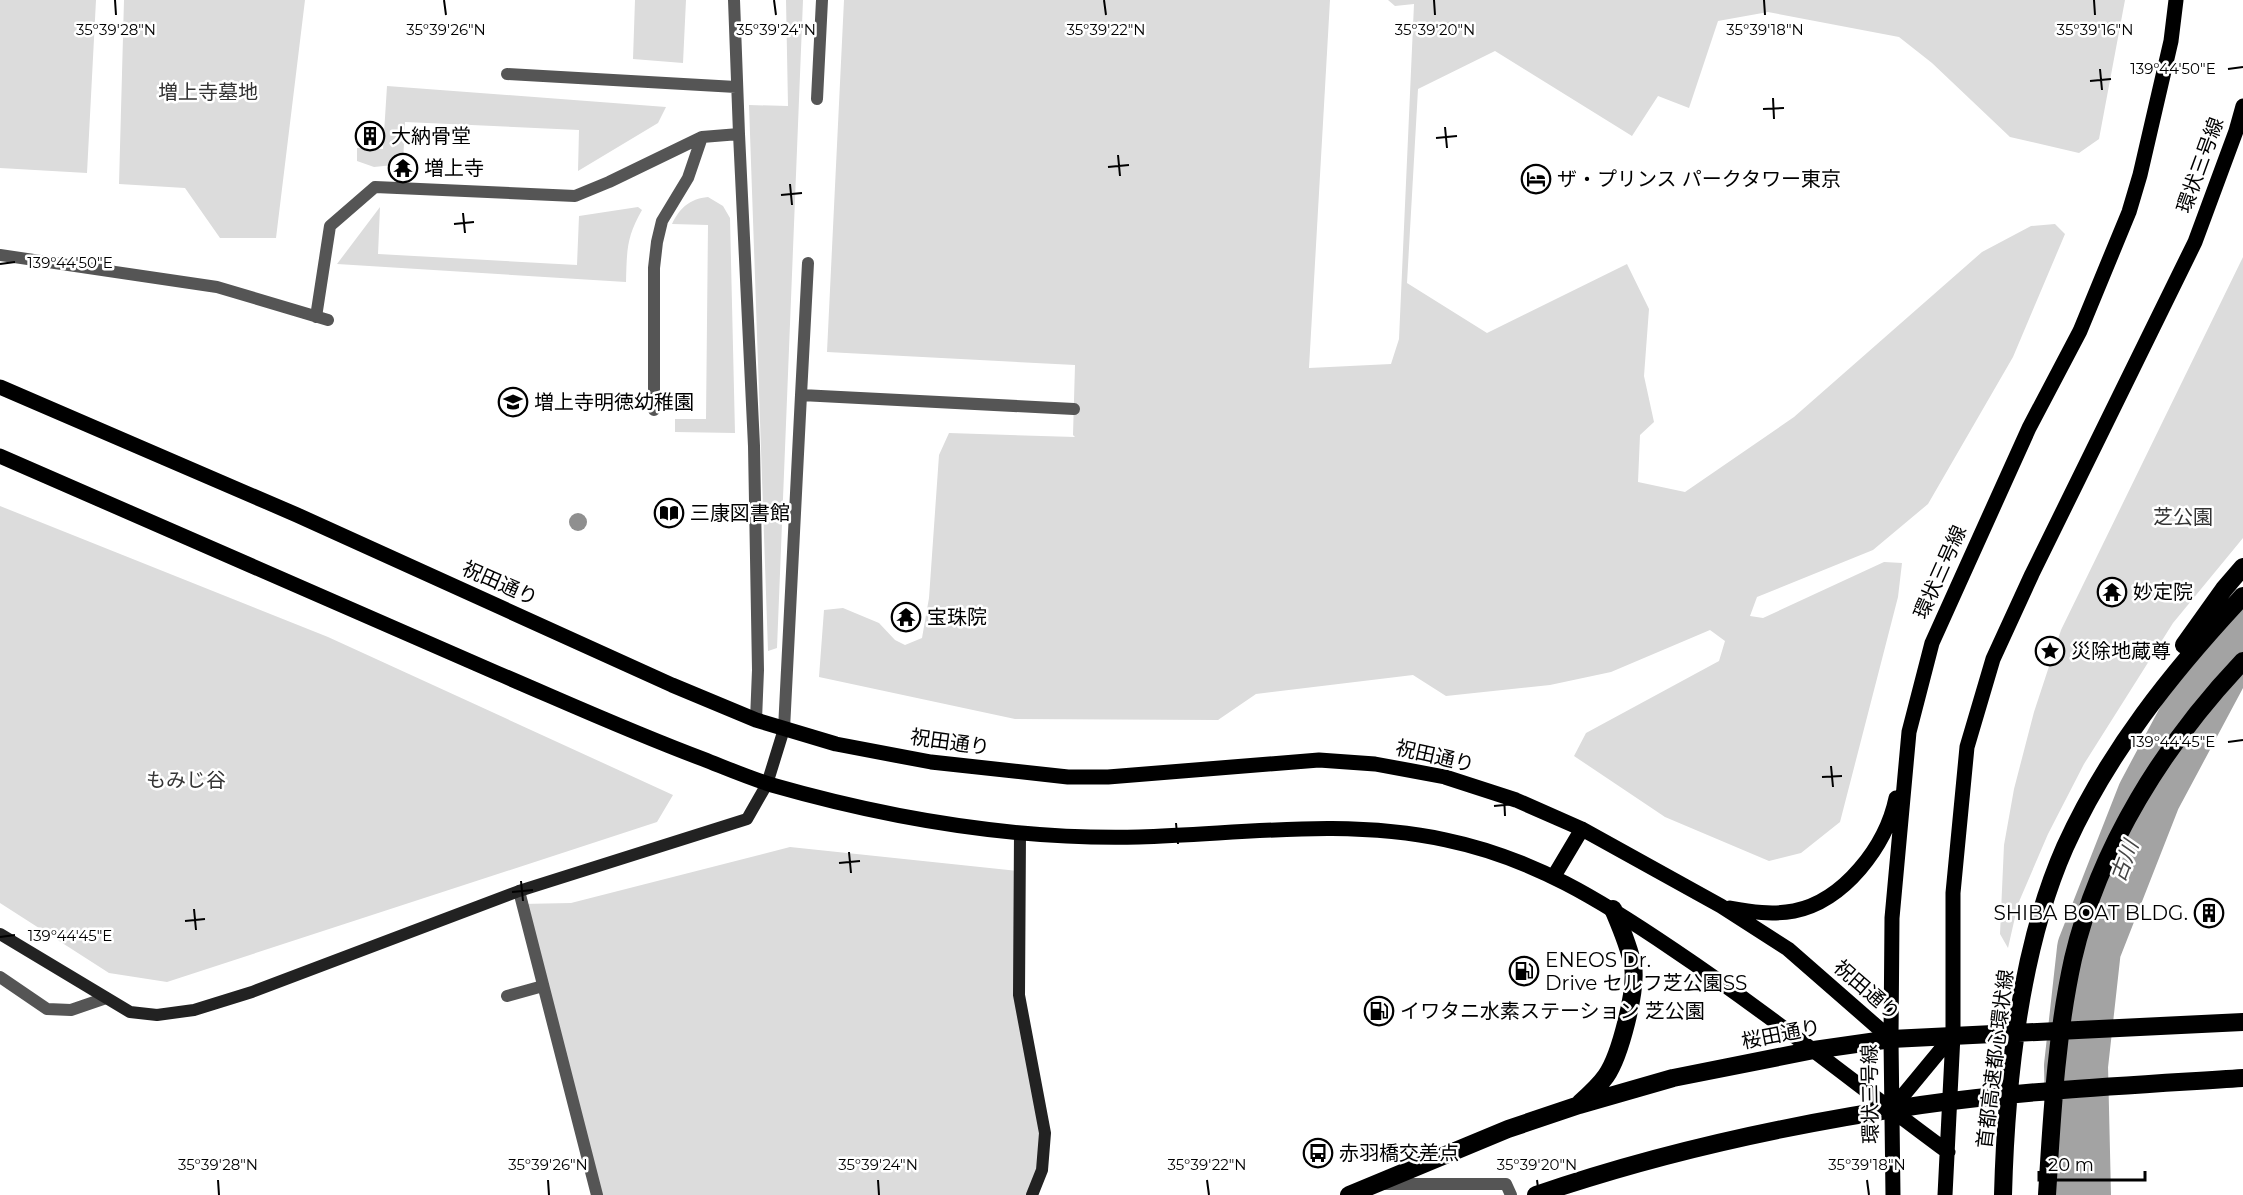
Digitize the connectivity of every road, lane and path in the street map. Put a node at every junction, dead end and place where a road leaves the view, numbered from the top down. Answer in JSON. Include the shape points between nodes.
{"nodes":[{"id":1,"x":734,"y":0,"type":"edge"},
{"id":2,"x":822,"y":0,"type":"edge"},
{"id":3,"x":2176,"y":0,"type":"edge"},
{"id":4,"x":507,"y":74,"type":"dead end"},
{"id":5,"x":736,"y":87,"type":"junction"},
{"id":6,"x":817,"y":99,"type":"dead end"},
{"id":7,"x":2243,"y":106,"type":"edge"},
{"id":8,"x":739,"y":134,"type":"junction"},
{"id":9,"x":702,"y":137,"type":"junction"},
{"id":10,"x":0,"y":255,"type":"edge"},
{"id":11,"x":808,"y":263,"type":"dead end"},
{"id":12,"x":0,"y":387,"type":"edge"},
{"id":13,"x":801,"y":395,"type":"junction"},
{"id":14,"x":1074,"y":409,"type":"dead end"},
{"id":15,"x":654,"y":410,"type":"dead end"},
{"id":16,"x":0,"y":456,"type":"edge"},
{"id":17,"x":2243,"y":567,"type":"edge"},
{"id":18,"x":2243,"y":596,"type":"edge"},
{"id":19,"x":2243,"y":661,"type":"edge"},
{"id":20,"x":2141,"y":716,"type":"junction"},
{"id":21,"x":756,"y":720,"type":"junction"},
{"id":22,"x":787,"y":730,"type":"junction"},
{"id":23,"x":1909,"y":732,"type":"junction"},
{"id":24,"x":767,"y":784,"type":"junction"},
{"id":25,"x":1582,"y":829,"type":"junction"},
{"id":26,"x":1020,"y":833,"type":"junction"},
{"id":27,"x":1554,"y":876,"type":"junction"},
{"id":28,"x":519,"y":891,"type":"junction"},
{"id":29,"x":1721,"y":906,"type":"junction"},
{"id":30,"x":1613,"y":909,"type":"junction"},
{"id":31,"x":0,"y":934,"type":"edge"},
{"id":32,"x":0,"y":977,"type":"edge"},
{"id":33,"x":543,"y":986,"type":"junction"},
{"id":34,"x":507,"y":996,"type":"dead end"},
{"id":35,"x":106,"y":998,"type":"junction"},
{"id":36,"x":2243,"y":1022,"type":"edge"},
{"id":37,"x":1953,"y":1035,"type":"junction"},
{"id":38,"x":1891,"y":1039,"type":"junction"},
{"id":39,"x":1814,"y":1050,"type":"junction"},
{"id":40,"x":2243,"y":1078,"type":"edge"},
{"id":41,"x":1951,"y":1102,"type":"junction"},
{"id":42,"x":1579,"y":1105,"type":"junction"},
{"id":43,"x":1891,"y":1110,"type":"junction"},
{"id":44,"x":1948,"y":1152,"type":"junction"},
{"id":45,"x":1374,"y":1185,"type":"junction"},
{"id":46,"x":597,"y":1195,"type":"edge"},
{"id":47,"x":1032,"y":1195,"type":"edge"},
{"id":48,"x":1349,"y":1195,"type":"edge"},
{"id":49,"x":1511,"y":1195,"type":"edge"},
{"id":50,"x":1536,"y":1195,"type":"edge"},
{"id":51,"x":1893,"y":1195,"type":"edge"},
{"id":52,"x":1945,"y":1195,"type":"edge"},
{"id":53,"x":2003,"y":1195,"type":"edge"},
{"id":54,"x":2047,"y":1195,"type":"edge"}],
"edges":[{"from":1,"to":5,"type":"street"},
{"from":2,"to":6,"type":"street"},
{"from":3,"to":23,"type":"main road","name":"環状三号線","via":[[2171,41],[2129,212],[2080,331],[2030,428],[1932,643]]},
{"from":4,"to":5,"type":"street"},
{"from":5,"to":8,"type":"street"},
{"from":7,"to":37,"type":"main road","name":"環状三号線","via":[[2195,242],[1993,659],[1965,759],[1953,892]]},
{"from":8,"to":9,"type":"street"},
{"from":8,"to":21,"type":"street","via":[[754,446]]},
{"from":9,"to":10,"type":"street","via":[[574,196],[375,187],[330,226],[322,319],[217,287]]},
{"from":9,"to":15,"type":"street","via":[[688,178],[662,221],[657,242]]},
{"from":11,"to":13,"type":"street"},
{"from":12,"to":21,"type":"main road","name":"祝田通り","via":[[297,514]]},
{"from":13,"to":14,"type":"street"},
{"from":13,"to":22,"type":"street"},
{"from":16,"to":24,"type":"main road","via":[[653,740]]},
{"from":17,"to":20,"type":"highway","via":[[2167,670]]},
{"from":18,"to":20,"type":"highway","name":"首都高速都心環状線"},
{"from":19,"to":54,"type":"highway","via":[[2212,694],[2151,778],[2120,834],[2087,912],[2064,1015],[2053,1099]]},
{"from":20,"to":53,"type":"highway","name":"首都高速都心環状線","via":[[2086,805],[2047,896],[2019,1010]]},
{"from":21,"to":22,"type":"main road","name":"祝田通り"},
{"from":22,"to":24,"type":"street"},
{"from":22,"to":25,"type":"main road","name":"祝田通り","via":[[930,762],[1068,777],[1319,760],[1375,764],[1445,777],[1516,800]]},
{"from":23,"to":29,"type":"main road","via":[[1893,813],[1878,844],[1831,896],[1794,911],[1775,913]]},
{"from":23,"to":38,"type":"main road","name":"環状三号線","via":[[1892,918]]},
{"from":24,"to":26,"type":"main road","via":[[922,820]]},
{"from":24,"to":28,"type":"street","via":[[747,819]]},
{"from":25,"to":27,"type":"main road"},
{"from":25,"to":29,"type":"main road","name":"祝田通り"},
{"from":26,"to":27,"type":"main road","via":[[1138,837],[1348,827],[1446,839],[1507,856]]},
{"from":26,"to":47,"type":"street","via":[[1019,995],[1045,1133],[1042,1170]]},
{"from":27,"to":30,"type":"main road"},
{"from":28,"to":33,"type":"street"},
{"from":28,"to":35,"type":"street","via":[[252,992],[194,1010],[158,1015],[130,1012]]},
{"from":29,"to":38,"type":"main road","name":"祝田通り","via":[[1788,949]]},
{"from":30,"to":39,"type":"main road"},
{"from":30,"to":42,"type":"highway","via":[[1633,969],[1632,997],[1606,1076]]},
{"from":31,"to":35,"type":"street"},
{"from":32,"to":35,"type":"street","via":[[46,1009],[71,1010]]},
{"from":33,"to":34,"type":"street"},
{"from":33,"to":46,"type":"street"},
{"from":36,"to":37,"type":"highway","name":"桜田通り"},
{"from":37,"to":38,"type":"highway","name":"桜田通り"},
{"from":37,"to":41,"type":"main road","name":"環状三号線"},
{"from":37,"to":43,"type":"main road"},
{"from":38,"to":39,"type":"highway","name":"桜田通り"},
{"from":38,"to":43,"type":"main road","name":"環状三号線"},
{"from":39,"to":42,"type":"highway","name":"桜田通り","via":[[1673,1078]]},
{"from":39,"to":43,"type":"main road"},
{"from":40,"to":41,"type":"highway"},
{"from":41,"to":43,"type":"highway"},
{"from":41,"to":44,"type":"main road","name":"環状三号線"},
{"from":42,"to":45,"type":"highway","name":"桜田通り","via":[[1508,1129]]},
{"from":43,"to":44,"type":"main road"},
{"from":43,"to":50,"type":"highway","via":[[1674,1152]]},
{"from":43,"to":51,"type":"main road","name":"環状三号線"},
{"from":44,"to":52,"type":"main road","name":"環状三号線"},
{"from":45,"to":48,"type":"highway","name":"桜田通り"},
{"from":45,"to":49,"type":"street","via":[[1506,1184]]}]}
